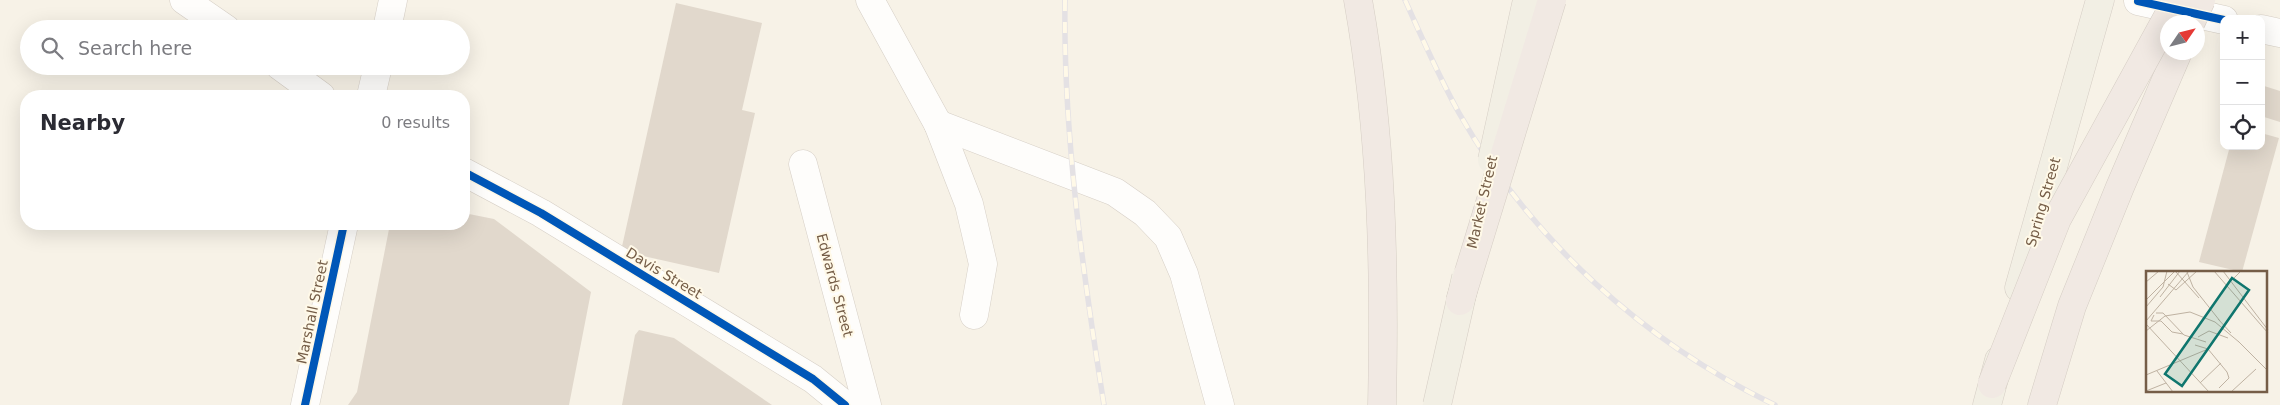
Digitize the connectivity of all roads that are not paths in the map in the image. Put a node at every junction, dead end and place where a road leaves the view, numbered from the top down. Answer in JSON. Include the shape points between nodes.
{"nodes":[{"id":1,"x":184,"y":0,"type":"edge"},
{"id":2,"x":393,"y":0,"type":"edge"},
{"id":3,"x":870,"y":0,"type":"edge"},
{"id":4,"x":1358,"y":0,"type":"edge"},
{"id":5,"x":1527,"y":0,"type":"edge"},
{"id":6,"x":1552,"y":0,"type":"edge"},
{"id":7,"x":2100,"y":0,"type":"edge"},
{"id":8,"x":2176,"y":0,"type":"edge"},
{"id":9,"x":2201,"y":0,"type":"edge"},
{"id":10,"x":2138,"y":1,"type":"dead end"},
{"id":11,"x":2194,"y":15,"type":"edge"},
{"id":12,"x":2220,"y":19,"type":"edge"},
{"id":13,"x":213,"y":20,"type":"edge"},
{"id":14,"x":388,"y":20,"type":"edge"},
{"id":15,"x":2265,"y":30,"type":"edge"},
{"id":16,"x":2280,"y":33,"type":"edge"},
{"id":17,"x":2175,"y":60,"type":"edge"},
{"id":18,"x":292,"y":75,"type":"edge"},
{"id":19,"x":376,"y":75,"type":"edge"},
{"id":20,"x":313,"y":90,"type":"edge"},
{"id":21,"x":372,"y":90,"type":"edge"},
{"id":22,"x":938,"y":124,"type":"junction"},
{"id":23,"x":803,"y":164,"type":"dead end"},
{"id":24,"x":470,"y":175,"type":"edge"},
{"id":25,"x":343,"y":230,"type":"edge"},
{"id":26,"x":1460,"y":301,"type":"junction"},
{"id":27,"x":974,"y":315,"type":"dead end"},
{"id":28,"x":1990,"y":395,"type":"edge"},
{"id":29,"x":305,"y":405,"type":"edge"},
{"id":30,"x":845,"y":405,"type":"edge"},
{"id":31,"x":867,"y":405,"type":"edge"},
{"id":32,"x":1220,"y":405,"type":"edge"},
{"id":33,"x":1382,"y":405,"type":"edge"},
{"id":34,"x":1437,"y":405,"type":"edge"},
{"id":35,"x":2042,"y":405,"type":"edge"}],
"edges":[{"from":1,"to":13,"type":"street"},
{"from":2,"to":14,"type":"street"},
{"from":3,"to":22,"type":"street"},
{"from":4,"to":33,"type":"highway","via":[[1367,52],[1383,221]]},
{"from":5,"to":26,"type":"main road","name":"Market Street","bridge":true},
{"from":6,"to":26,"type":"highway","bridge":true},
{"from":7,"to":28,"type":"main road","name":"Spring Street","bridge":true},
{"from":8,"to":28,"type":"highway","bridge":true,"via":[[2057,219]]},
{"from":9,"to":11,"type":"highway","bridge":true},
{"from":10,"to":12,"type":"street"},
{"from":15,"to":16,"type":"street"},
{"from":17,"to":35,"type":"highway","via":[[2072,306]]},
{"from":18,"to":20,"type":"street"},
{"from":19,"to":21,"type":"street"},
{"from":22,"to":27,"type":"street","via":[[969,204],[983,264]]},
{"from":22,"to":32,"type":"street","via":[[1115,192],[1150,219],[1168,237],[1184,274]]},
{"from":23,"to":31,"type":"street","name":"Edwards Street"},
{"from":24,"to":30,"type":"street","name":"Davis Street","via":[[541,213],[805,374]]},
{"from":25,"to":29,"type":"street","name":"Marshall Street"},
{"from":26,"to":34,"type":"main road","name":"Market Street","bridge":true}]}
